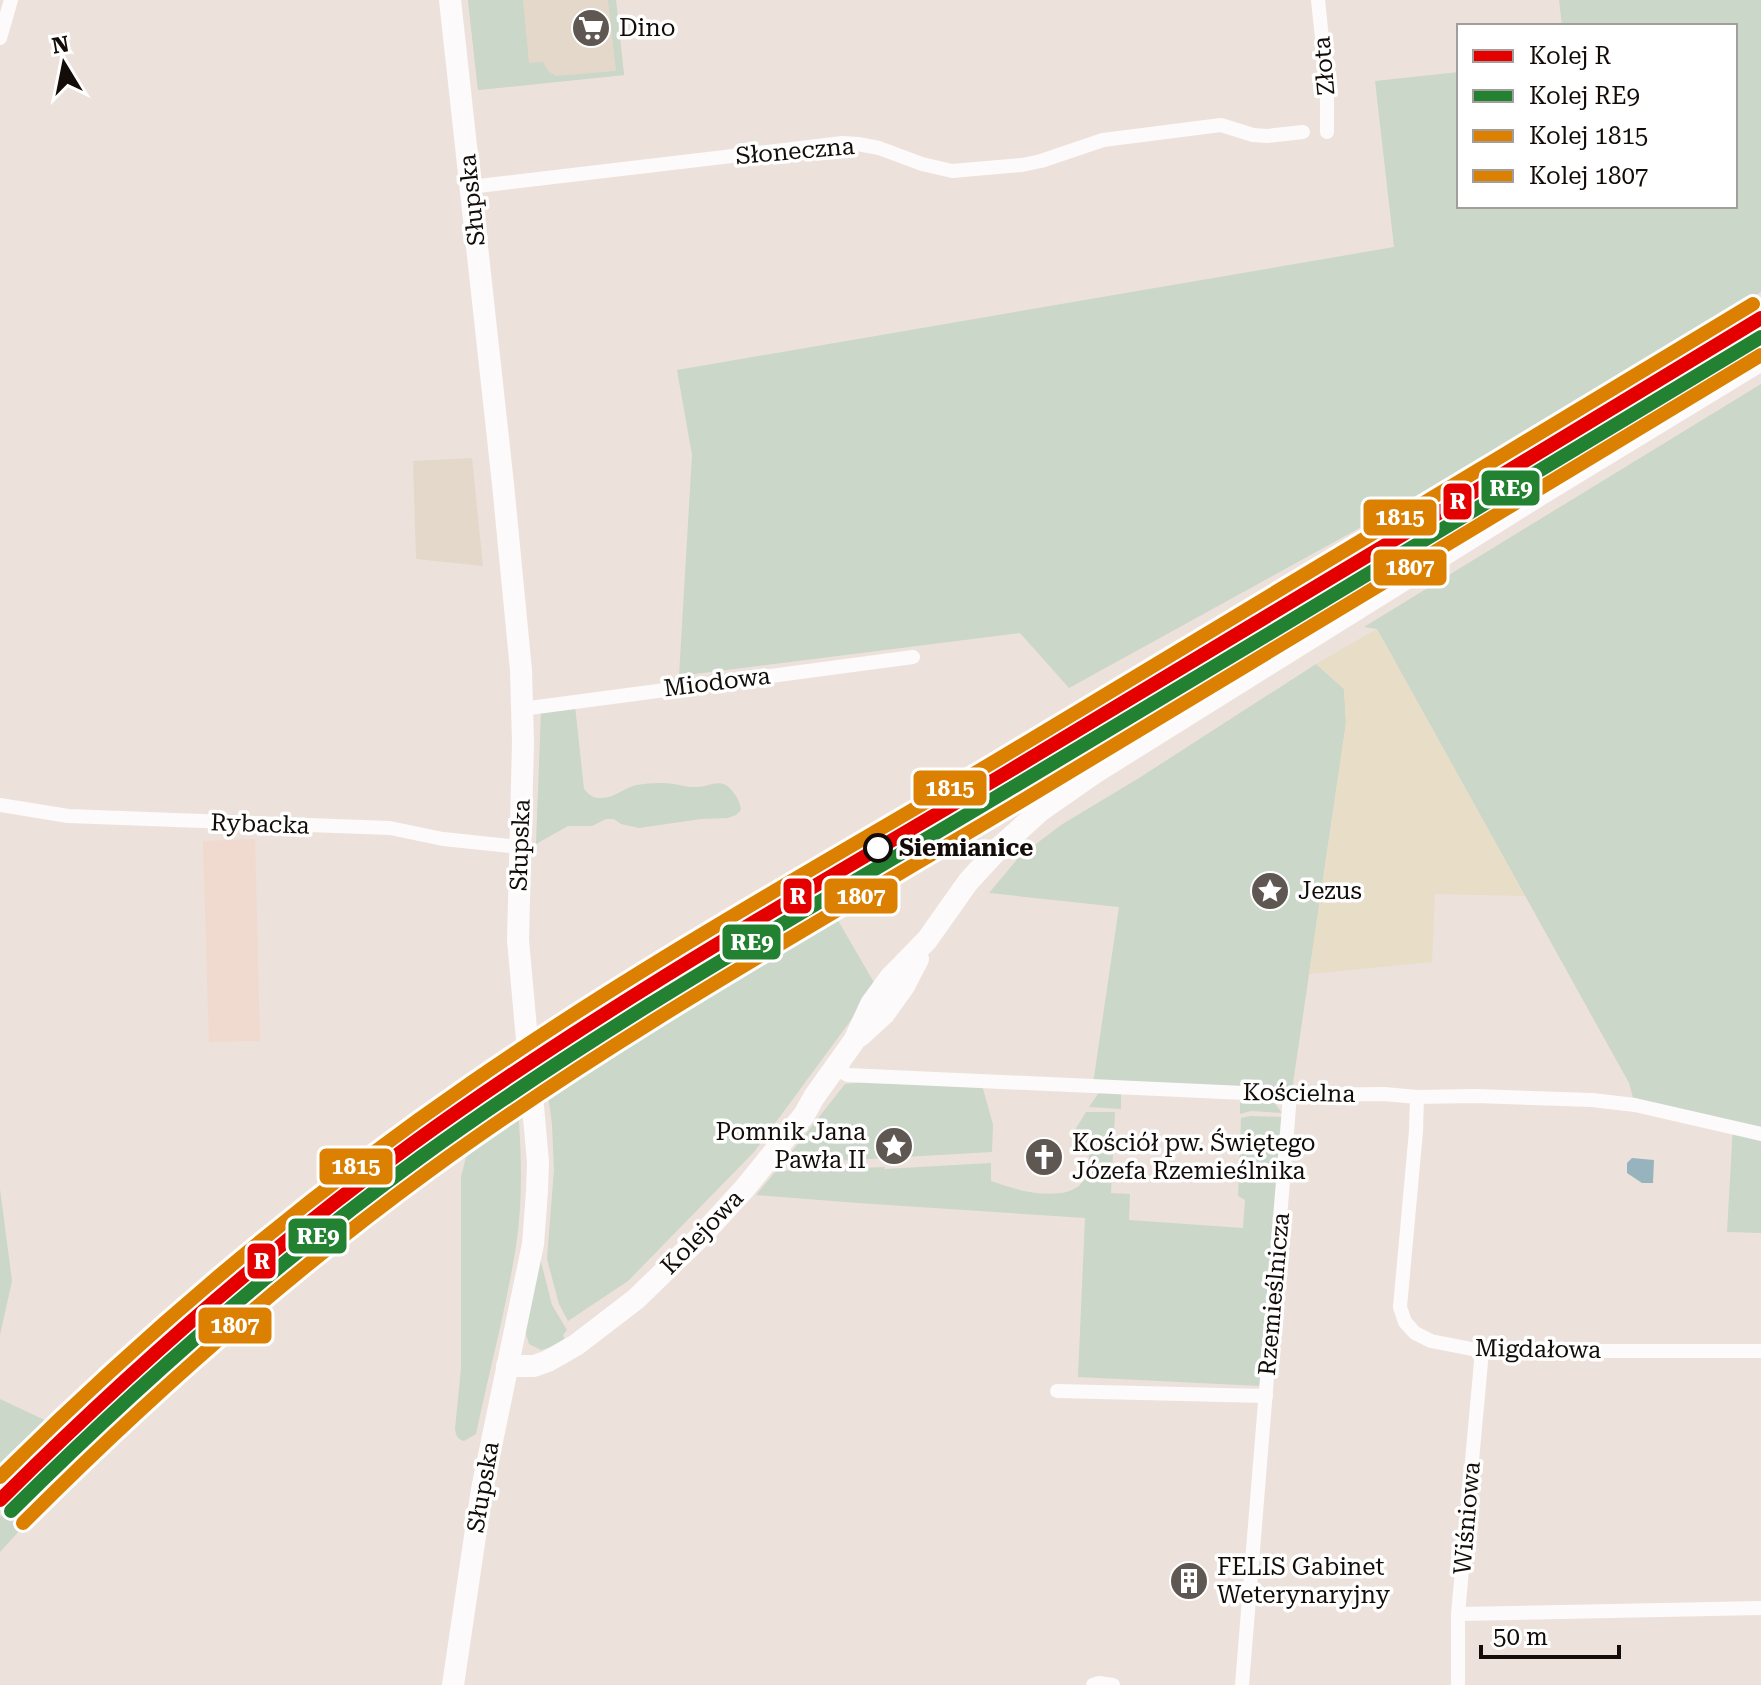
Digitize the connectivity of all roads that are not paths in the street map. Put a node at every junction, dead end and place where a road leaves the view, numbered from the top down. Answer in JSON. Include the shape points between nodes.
{"nodes":[{"id":1,"x":11,"y":0,"type":"edge"},
{"id":2,"x":450,"y":0,"type":"edge"},
{"id":3,"x":1318,"y":0,"type":"edge"},
{"id":4,"x":0,"y":38,"type":"edge"},
{"id":5,"x":1303,"y":132,"type":"dead end"},
{"id":6,"x":1327,"y":132,"type":"dead end"},
{"id":7,"x":470,"y":187,"type":"junction"},
{"id":8,"x":1761,"y":360,"type":"edge"},
{"id":9,"x":913,"y":657,"type":"dead end"},
{"id":10,"x":522,"y":709,"type":"junction"},
{"id":11,"x":0,"y":805,"type":"edge"},
{"id":12,"x":520,"y":847,"type":"junction"},
{"id":13,"x":835,"y":1068,"type":"junction"},
{"id":14,"x":1290,"y":1095,"type":"junction"},
{"id":15,"x":1417,"y":1097,"type":"junction"},
{"id":16,"x":1761,"y":1134,"type":"edge"},
{"id":17,"x":1482,"y":1351,"type":"junction"},
{"id":18,"x":1761,"y":1351,"type":"edge"},
{"id":19,"x":507,"y":1366,"type":"junction"},
{"id":20,"x":1057,"y":1391,"type":"dead end"},
{"id":21,"x":1266,"y":1396,"type":"junction"},
{"id":22,"x":1761,"y":1608,"type":"edge"},
{"id":23,"x":1458,"y":1614,"type":"junction"},
{"id":24,"x":453,"y":1685,"type":"edge"},
{"id":25,"x":1093,"y":1685,"type":"edge"},
{"id":26,"x":1113,"y":1685,"type":"edge"},
{"id":27,"x":1242,"y":1685,"type":"edge"},
{"id":28,"x":1458,"y":1685,"type":"edge"}],
"edges":[{"from":1,"to":4,"type":"street"},
{"from":2,"to":7,"type":"main road","name":"Słupska"},
{"from":3,"to":6,"type":"street","name":"Złota"},
{"from":5,"to":7,"type":"street","name":"Słoneczna","via":[[1253,135],[1221,125],[1103,140],[1022,165],[952,171],[879,148],[842,143]]},
{"from":7,"to":10,"type":"main road","name":"Słupska"},
{"from":8,"to":13,"type":"main road","name":"Kolejowa","via":[[1040,811],[968,882],[927,940],[884,986]]},
{"from":9,"to":10,"type":"street","name":"Miodowa"},
{"from":10,"to":12,"type":"main road","name":"Słupska"},
{"from":11,"to":12,"type":"street","name":"Rybacka","via":[[68,816],[390,828]]},
{"from":12,"to":19,"type":"main road","name":"Słupska","via":[[518,940],[538,1162],[529,1263]]},
{"from":13,"to":14,"type":"street","name":"Kościelna","via":[[848,1075]]},
{"from":13,"to":19,"type":"main road","name":"Kolejowa","via":[[745,1188],[636,1299],[548,1361],[525,1368]]},
{"from":14,"to":15,"type":"street","name":"Kościelna"},
{"from":14,"to":21,"type":"street","name":"Rzemieślnicza"},
{"from":15,"to":16,"type":"street","name":"Kościelna","via":[[1534,1097],[1635,1105]]},
{"from":15,"to":17,"type":"street","name":"Migdałowa","via":[[1400,1307],[1415,1333]]},
{"from":17,"to":18,"type":"street","name":"Migdałowa"},
{"from":17,"to":23,"type":"street","name":"Wiśniowa"},
{"from":19,"to":24,"type":"main road","name":"Słupska","via":[[482,1489]]},
{"from":20,"to":21,"type":"street","name":"Rzemieślnicza"},
{"from":21,"to":27,"type":"street","name":"Rzemieślnicza"},
{"from":22,"to":23,"type":"street"},
{"from":23,"to":28,"type":"street","name":"Wiśniowa"},
{"from":25,"to":26,"type":"street"}]}
